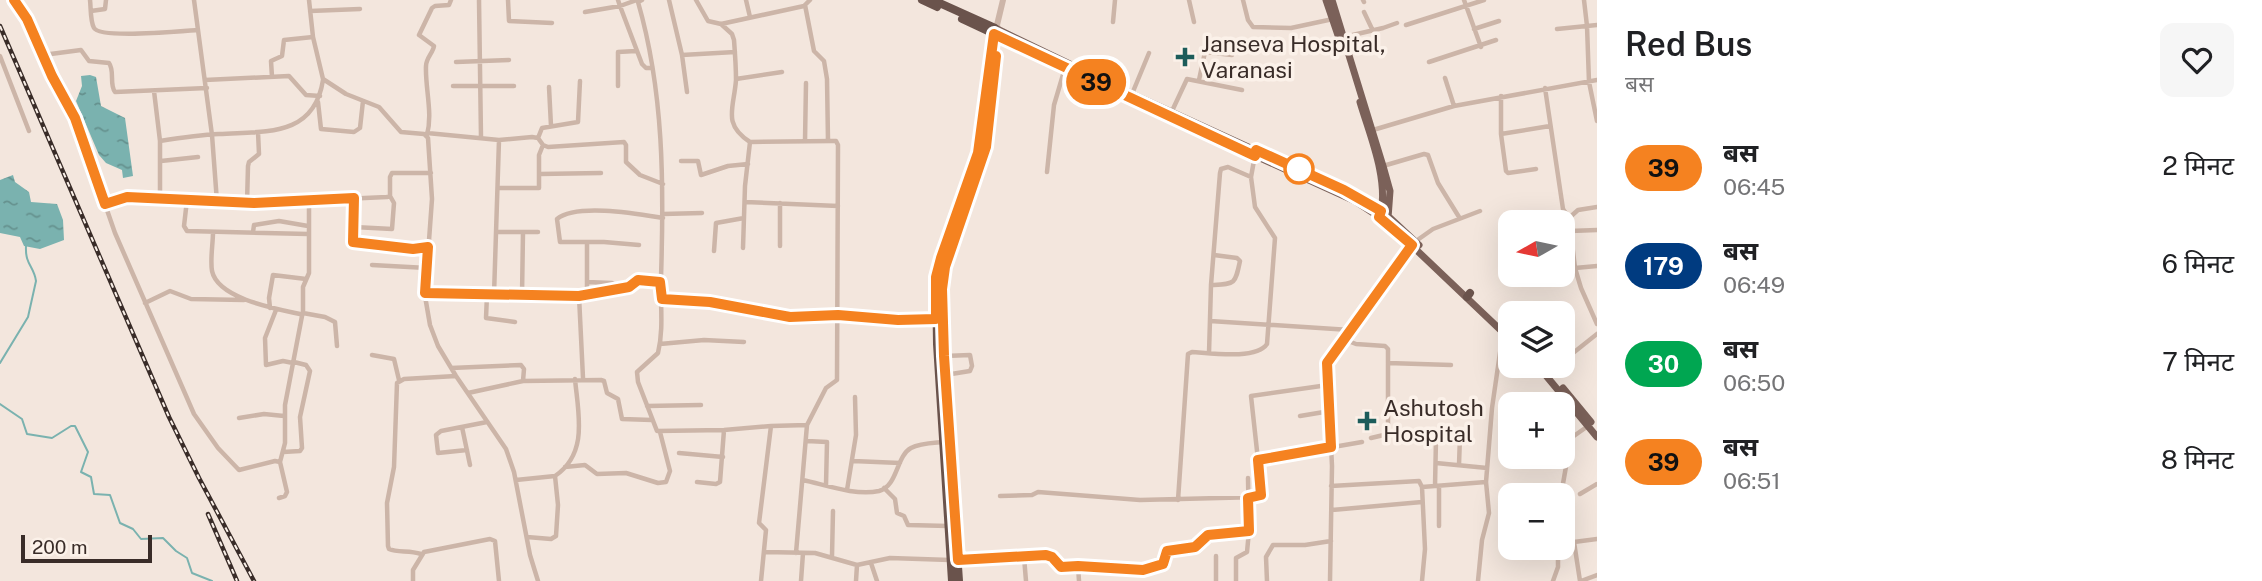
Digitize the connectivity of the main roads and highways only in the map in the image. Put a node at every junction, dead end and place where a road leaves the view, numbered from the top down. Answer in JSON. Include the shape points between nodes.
{"nodes":[{"id":1,"x":922,"y":0,"type":"edge"},
{"id":2,"x":933,"y":0,"type":"edge"},
{"id":3,"x":1326,"y":0,"type":"edge"},
{"id":4,"x":1332,"y":0,"type":"edge"},
{"id":5,"x":996,"y":31,"type":"junction"},
{"id":6,"x":1371,"y":130,"type":"junction"},
{"id":7,"x":1256,"y":153,"type":"junction"},
{"id":8,"x":1380,"y":214,"type":"junction"},
{"id":9,"x":1388,"y":219,"type":"junction"},
{"id":10,"x":1498,"y":323,"type":"edge"},
{"id":11,"x":1552,"y":378,"type":"edge"},
{"id":12,"x":1553,"y":378,"type":"edge"},
{"id":13,"x":1597,"y":430,"type":"edge"},
{"id":14,"x":1597,"y":437,"type":"edge"},
{"id":15,"x":955,"y":560,"type":"junction"},
{"id":16,"x":952,"y":581,"type":"edge"},
{"id":17,"x":959,"y":581,"type":"edge"}],
"edges":[{"from":1,"to":5,"type":"highway"},
{"from":2,"to":5,"type":"highway"},
{"from":3,"to":6,"type":"main road"},
{"from":4,"to":6,"type":"main road"},
{"from":5,"to":7,"type":"main road"},
{"from":5,"to":7,"type":"main road","via":[[1065,68]]},
{"from":5,"to":15,"type":"highway","via":[[986,147],[945,267],[942,289]]},
{"from":5,"to":15,"type":"highway","via":[[979,144],[936,277],[948,526]]},
{"from":6,"to":8,"type":"main road","via":[[1383,192]]},
{"from":6,"to":9,"type":"main road","via":[[1390,191]]},
{"from":7,"to":8,"type":"main road"},
{"from":8,"to":9,"type":"main road"},
{"from":9,"to":10,"type":"main road"},
{"from":11,"to":14,"type":"main road"},
{"from":12,"to":13,"type":"main road"},
{"from":15,"to":16,"type":"highway"},
{"from":15,"to":17,"type":"highway"}]}
